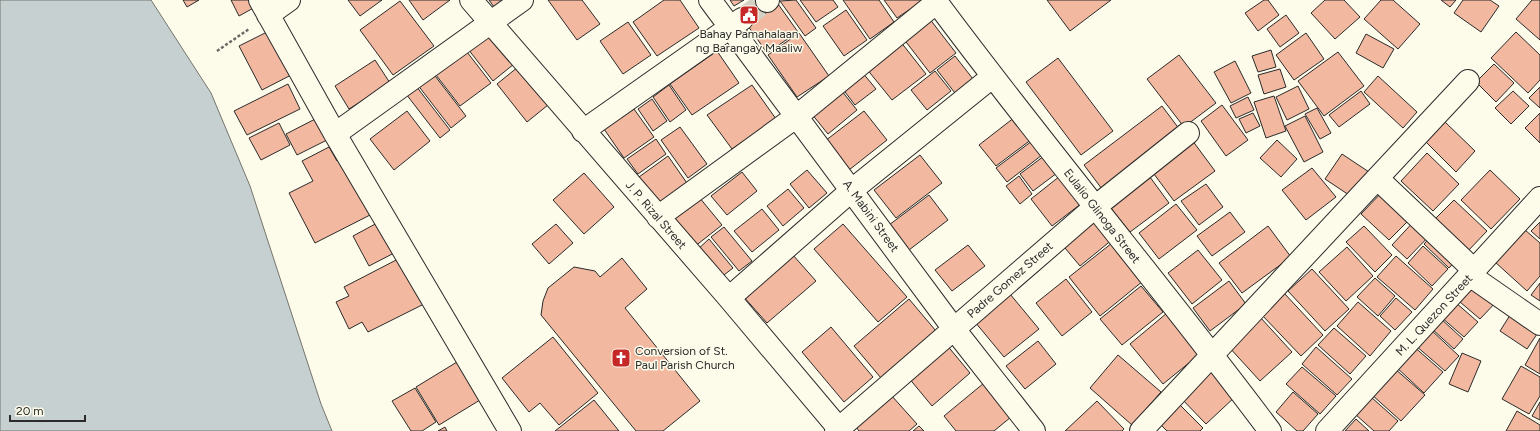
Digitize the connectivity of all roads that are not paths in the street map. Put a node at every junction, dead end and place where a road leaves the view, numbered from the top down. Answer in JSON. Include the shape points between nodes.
{"nodes":[{"id":1,"x":289,"y":0,"type":"edge"},
{"id":2,"x":471,"y":0,"type":"edge"},
{"id":3,"x":522,"y":0,"type":"edge"},
{"id":4,"x":710,"y":0,"type":"edge"},
{"id":5,"x":936,"y":1,"type":"edge"},
{"id":6,"x":264,"y":8,"type":"edge"},
{"id":7,"x":736,"y":23,"type":"junction"},
{"id":8,"x":490,"y":24,"type":"junction"},
{"id":9,"x":992,"y":77,"type":"junction"},
{"id":10,"x":1468,"y":81,"type":"dead end"},
{"id":11,"x":797,"y":116,"type":"junction"},
{"id":12,"x":583,"y":131,"type":"junction"},
{"id":13,"x":1188,"y":133,"type":"dead end"},
{"id":14,"x":336,"y":134,"type":"junction"},
{"id":15,"x":1378,"y":179,"type":"junction"},
{"id":16,"x":852,"y":190,"type":"junction"},
{"id":17,"x":1540,"y":198,"type":"edge"},
{"id":18,"x":1095,"y":207,"type":"junction"},
{"id":19,"x":658,"y":217,"type":"junction"},
{"id":20,"x":1473,"y":273,"type":"junction"},
{"id":21,"x":729,"y":298,"type":"junction"},
{"id":22,"x":1540,"y":324,"type":"edge"},
{"id":23,"x":954,"y":329,"type":"junction"},
{"id":24,"x":1212,"y":354,"type":"junction"},
{"id":25,"x":838,"y":430,"type":"edge"},
{"id":26,"x":510,"y":431,"type":"edge"},
{"id":27,"x":1034,"y":431,"type":"edge"},
{"id":28,"x":1141,"y":431,"type":"edge"},
{"id":29,"x":1270,"y":431,"type":"edge"},
{"id":30,"x":1327,"y":431,"type":"edge"}],
"edges":[{"from":1,"to":6,"type":"street"},
{"from":2,"to":8,"type":"street","name":"J. P. Rizal Street"},
{"from":3,"to":8,"type":"street"},
{"from":4,"to":7,"type":"street","name":"A. Mabini Street"},
{"from":5,"to":9,"type":"street","name":"Eulalio Glinoga Street"},
{"from":5,"to":11,"type":"street"},
{"from":6,"to":14,"type":"street"},
{"from":7,"to":11,"type":"street","name":"A. Mabini Street"},
{"from":7,"to":12,"type":"street"},
{"from":8,"to":12,"type":"street","name":"J. P. Rizal Street"},
{"from":8,"to":14,"type":"street"},
{"from":9,"to":16,"type":"street"},
{"from":9,"to":18,"type":"street","name":"Eulalio Glinoga Street"},
{"from":10,"to":15,"type":"street"},
{"from":11,"to":16,"type":"street","name":"A. Mabini Street"},
{"from":11,"to":19,"type":"street"},
{"from":12,"to":19,"type":"street","name":"J. P. Rizal Street"},
{"from":13,"to":18,"type":"street","name":"Padre Gomez Street"},
{"from":14,"to":26,"type":"street"},
{"from":15,"to":20,"type":"street"},
{"from":15,"to":24,"type":"street"},
{"from":16,"to":21,"type":"street"},
{"from":16,"to":23,"type":"street","name":"A. Mabini Street"},
{"from":17,"to":20,"type":"street","name":"M. L. Quezon Street"},
{"from":18,"to":23,"type":"street","name":"Padre Gomez Street"},
{"from":18,"to":24,"type":"street","name":"Eulalio Glinoga Street"},
{"from":19,"to":21,"type":"street","name":"J. P. Rizal Street"},
{"from":20,"to":22,"type":"street"},
{"from":20,"to":30,"type":"street","name":"M. L. Quezon Street"},
{"from":21,"to":25,"type":"street","name":"J. P. Rizal Street"},
{"from":23,"to":25,"type":"street","name":"Padre Gomez Street"},
{"from":23,"to":27,"type":"street","name":"A. Mabini Street"},
{"from":24,"to":28,"type":"street"},
{"from":24,"to":29,"type":"street","name":"Eulalio Glinoga Street"}]}
